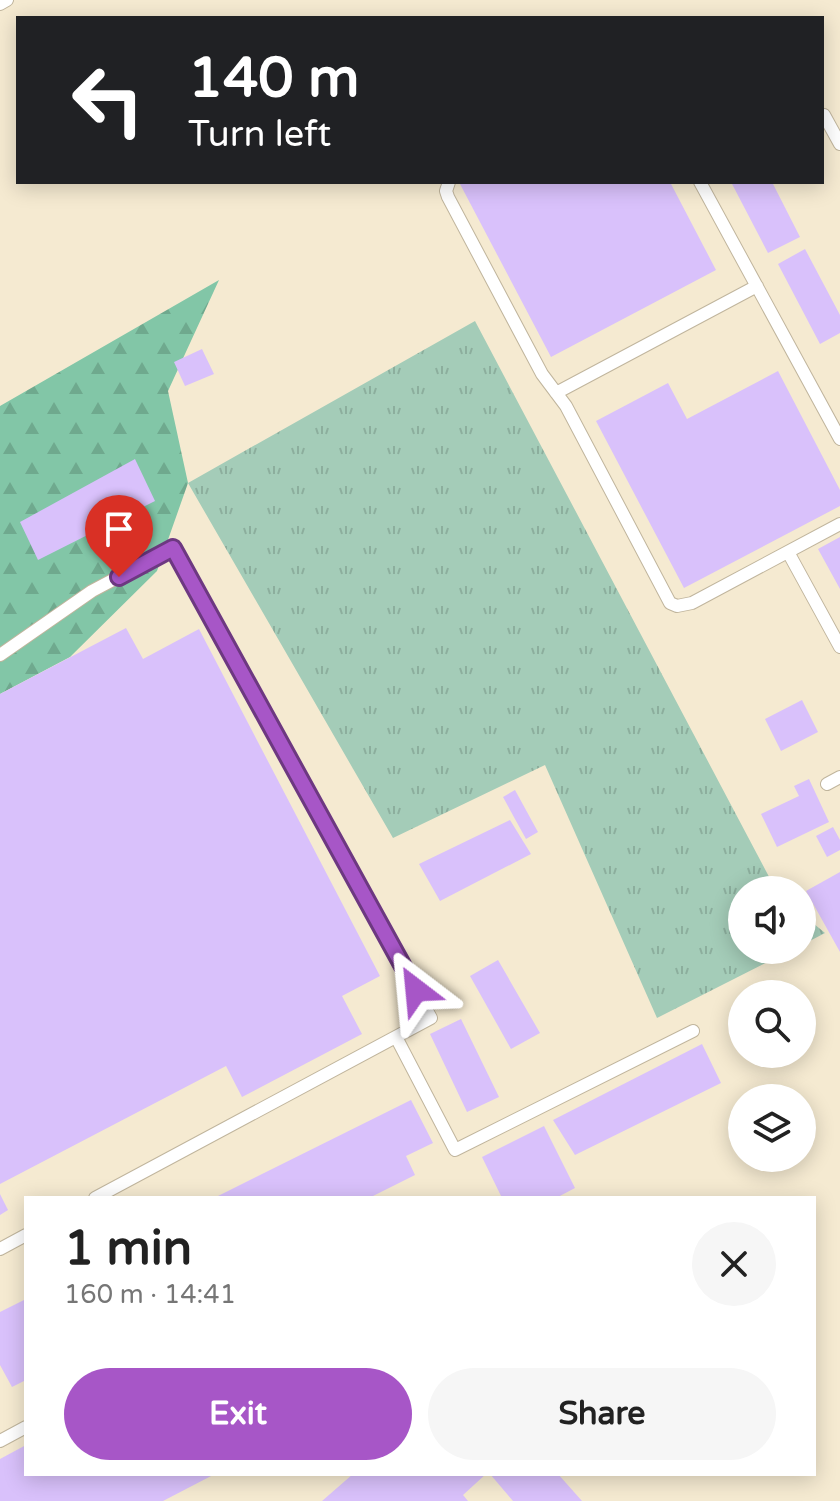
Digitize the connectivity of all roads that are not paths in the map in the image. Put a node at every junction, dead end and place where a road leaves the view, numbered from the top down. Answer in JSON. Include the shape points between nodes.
{"nodes":[{"id":1,"x":7,"y":0,"type":"edge"},
{"id":2,"x":0,"y":4,"type":"edge"},
{"id":3,"x":824,"y":115,"type":"edge"},
{"id":4,"x":840,"y":144,"type":"edge"},
{"id":5,"x":448,"y":184,"type":"edge"},
{"id":6,"x":701,"y":184,"type":"edge"},
{"id":7,"x":757,"y":286,"type":"junction"},
{"id":8,"x":556,"y":393,"type":"junction"},
{"id":9,"x":840,"y":439,"type":"edge"},
{"id":10,"x":840,"y":524,"type":"edge"},
{"id":11,"x":788,"y":552,"type":"junction"},
{"id":12,"x":840,"y":647,"type":"edge"},
{"id":13,"x":0,"y":655,"type":"edge"},
{"id":14,"x":840,"y":777,"type":"edge"},
{"id":15,"x":827,"y":784,"type":"dead end"},
{"id":16,"x":693,"y":1031,"type":"dead end"},
{"id":17,"x":396,"y":1037,"type":"junction"},
{"id":18,"x":99,"y":1196,"type":"edge"},
{"id":19,"x":24,"y":1236,"type":"edge"},
{"id":20,"x":0,"y":1249,"type":"edge"},
{"id":21,"x":24,"y":1428,"type":"edge"},
{"id":22,"x":0,"y":1441,"type":"edge"}],
"edges":[{"from":1,"to":2,"type":"lane"},
{"from":3,"to":4,"type":"lane"},
{"from":5,"to":8,"type":"lane","via":[[448,197]]},
{"from":6,"to":7,"type":"lane"},
{"from":7,"to":8,"type":"lane"},
{"from":7,"to":9,"type":"lane"},
{"from":8,"to":11,"type":"lane","via":[[670,603],[684,606]]},
{"from":10,"to":11,"type":"lane"},
{"from":11,"to":12,"type":"lane"},
{"from":13,"to":17,"type":"lane","via":[[92,591],[173,548],[431,1018]]},
{"from":14,"to":15,"type":"lane"},
{"from":16,"to":17,"type":"lane","via":[[455,1150]]},
{"from":17,"to":18,"type":"lane"},
{"from":19,"to":20,"type":"lane"},
{"from":21,"to":22,"type":"lane"}]}
